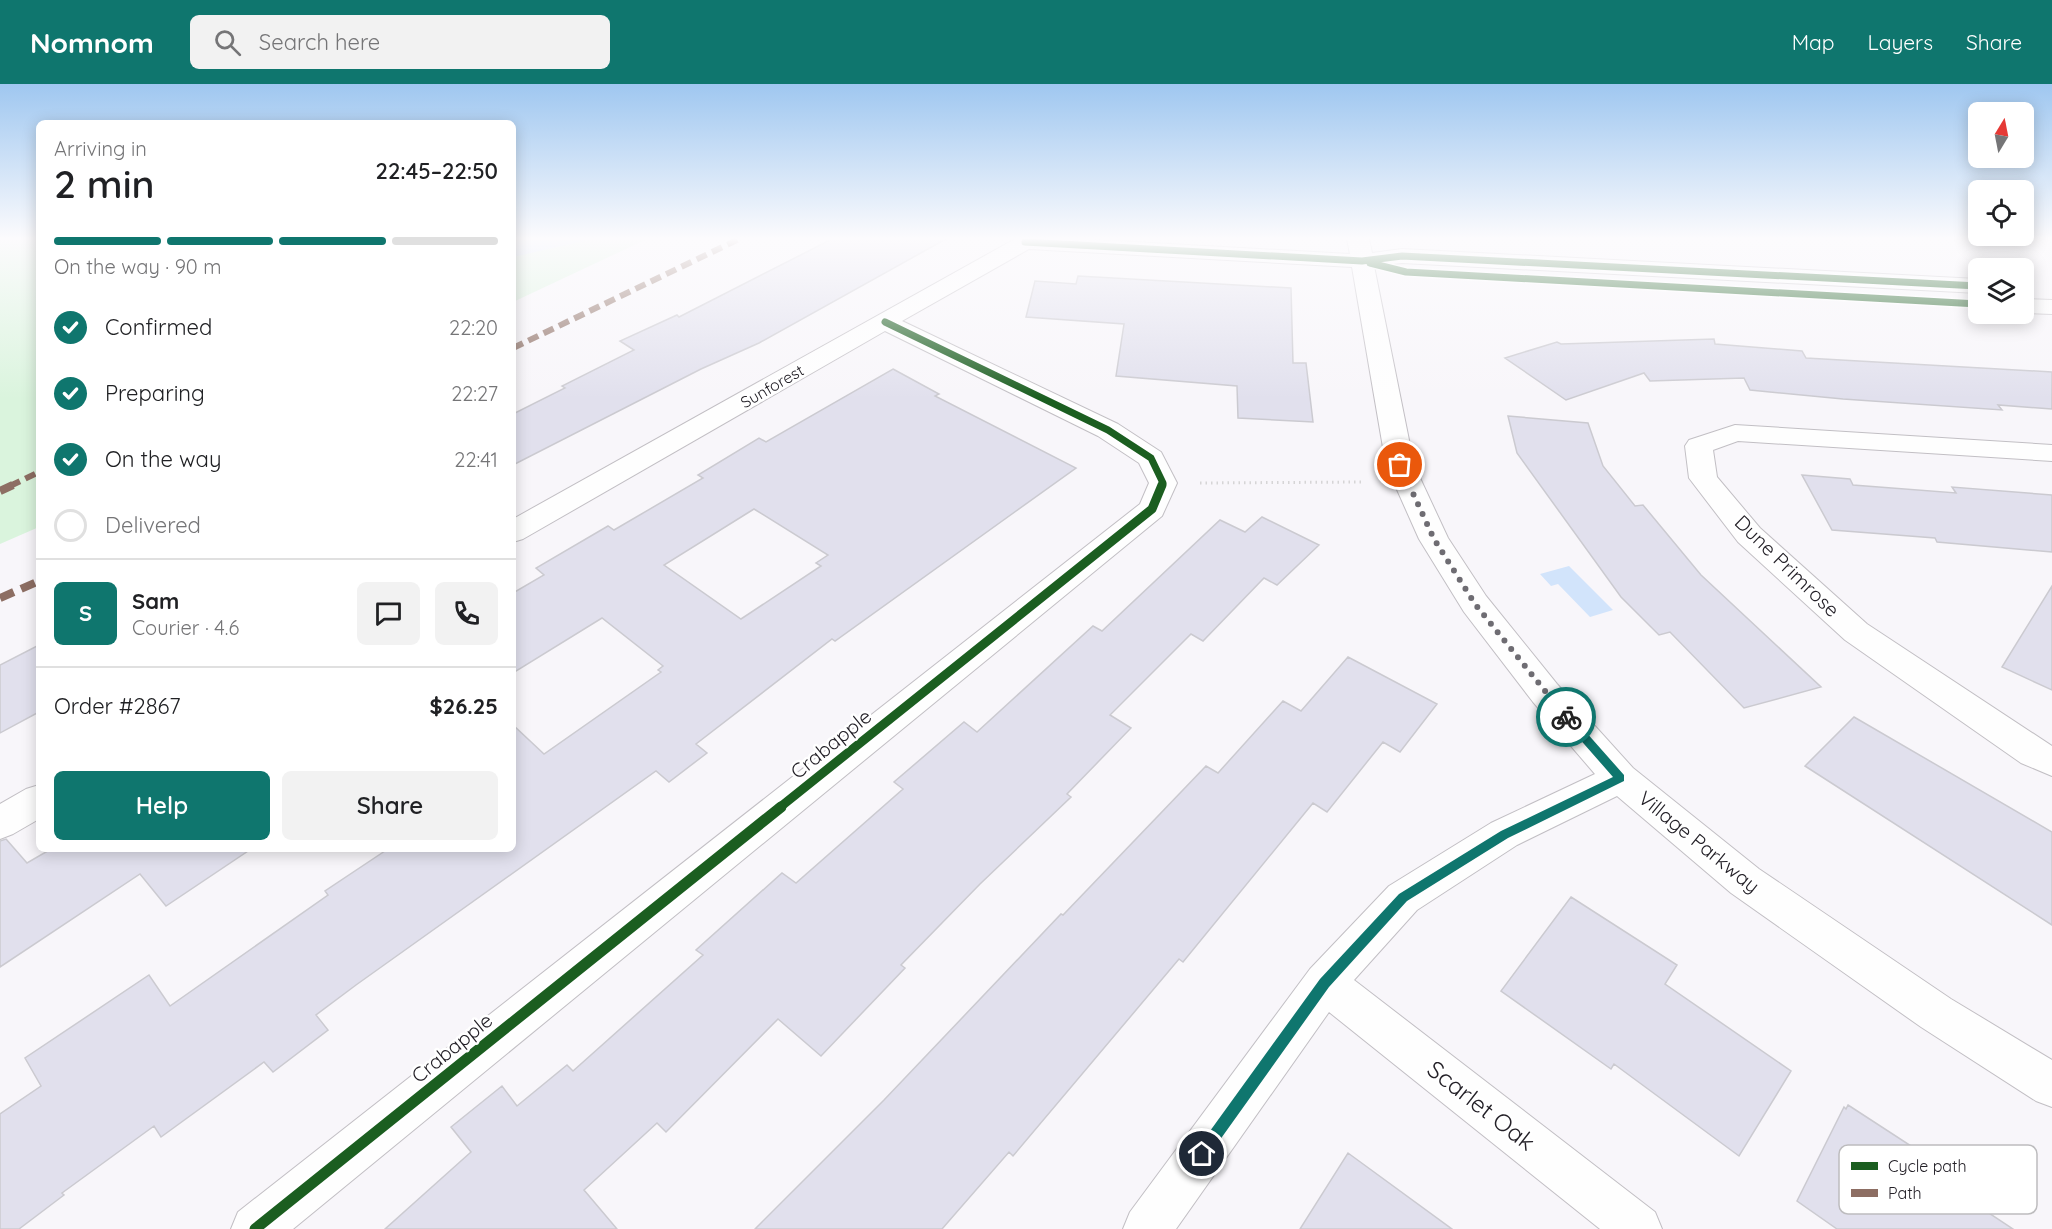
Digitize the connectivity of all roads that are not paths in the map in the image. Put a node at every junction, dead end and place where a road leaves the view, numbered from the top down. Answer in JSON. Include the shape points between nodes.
{"nodes":[{"id":1,"x":936,"y":292,"type":"edge"},
{"id":2,"x":1368,"y":292,"type":"edge"},
{"id":3,"x":1771,"y":292,"type":"edge"},
{"id":4,"x":1968,"y":303,"type":"edge"},
{"id":5,"x":2034,"y":306,"type":"edge"},
{"id":6,"x":2052,"y":307,"type":"edge"},
{"id":7,"x":885,"y":322,"type":"junction"},
{"id":8,"x":2052,"y":453,"type":"edge"},
{"id":9,"x":516,"y":530,"type":"edge"},
{"id":10,"x":2052,"y":762,"type":"edge"},
{"id":11,"x":1620,"y":778,"type":"junction"},
{"id":12,"x":36,"y":802,"type":"edge"},
{"id":13,"x":0,"y":822,"type":"edge"},
{"id":14,"x":1325,"y":983,"type":"junction"},
{"id":15,"x":2052,"y":1085,"type":"edge"},
{"id":16,"x":255,"y":1229,"type":"edge"},
{"id":17,"x":1147,"y":1229,"type":"edge"},
{"id":18,"x":1638,"y":1229,"type":"edge"}],
"edges":[{"from":1,"to":7,"type":"street","name":"Sunforest"},
{"from":2,"to":11,"type":"street","name":"Village Parkway","via":[[1400,465],[1434,539],[1482,613]]},
{"from":3,"to":4,"type":"street"},
{"from":5,"to":6,"type":"street"},
{"from":7,"to":9,"type":"street","name":"Sunforest"},
{"from":7,"to":16,"type":"street","name":"Crabapple","via":[[1108,430],[1150,458],[1163,483],[1152,509]]},
{"from":8,"to":10,"type":"street","name":"Dune Primrose","via":[[1735,433],[1699,447],[1703,478],[1749,535],[1856,632]]},
{"from":11,"to":14,"type":"street","via":[[1504,834],[1403,898]]},
{"from":11,"to":15,"type":"street","name":"Village Parkway","via":[[1745,881],[1936,1013]]},
{"from":12,"to":13,"type":"street"},
{"from":14,"to":17,"type":"street"},
{"from":14,"to":18,"type":"street","name":"Scarlet Oak"}]}
